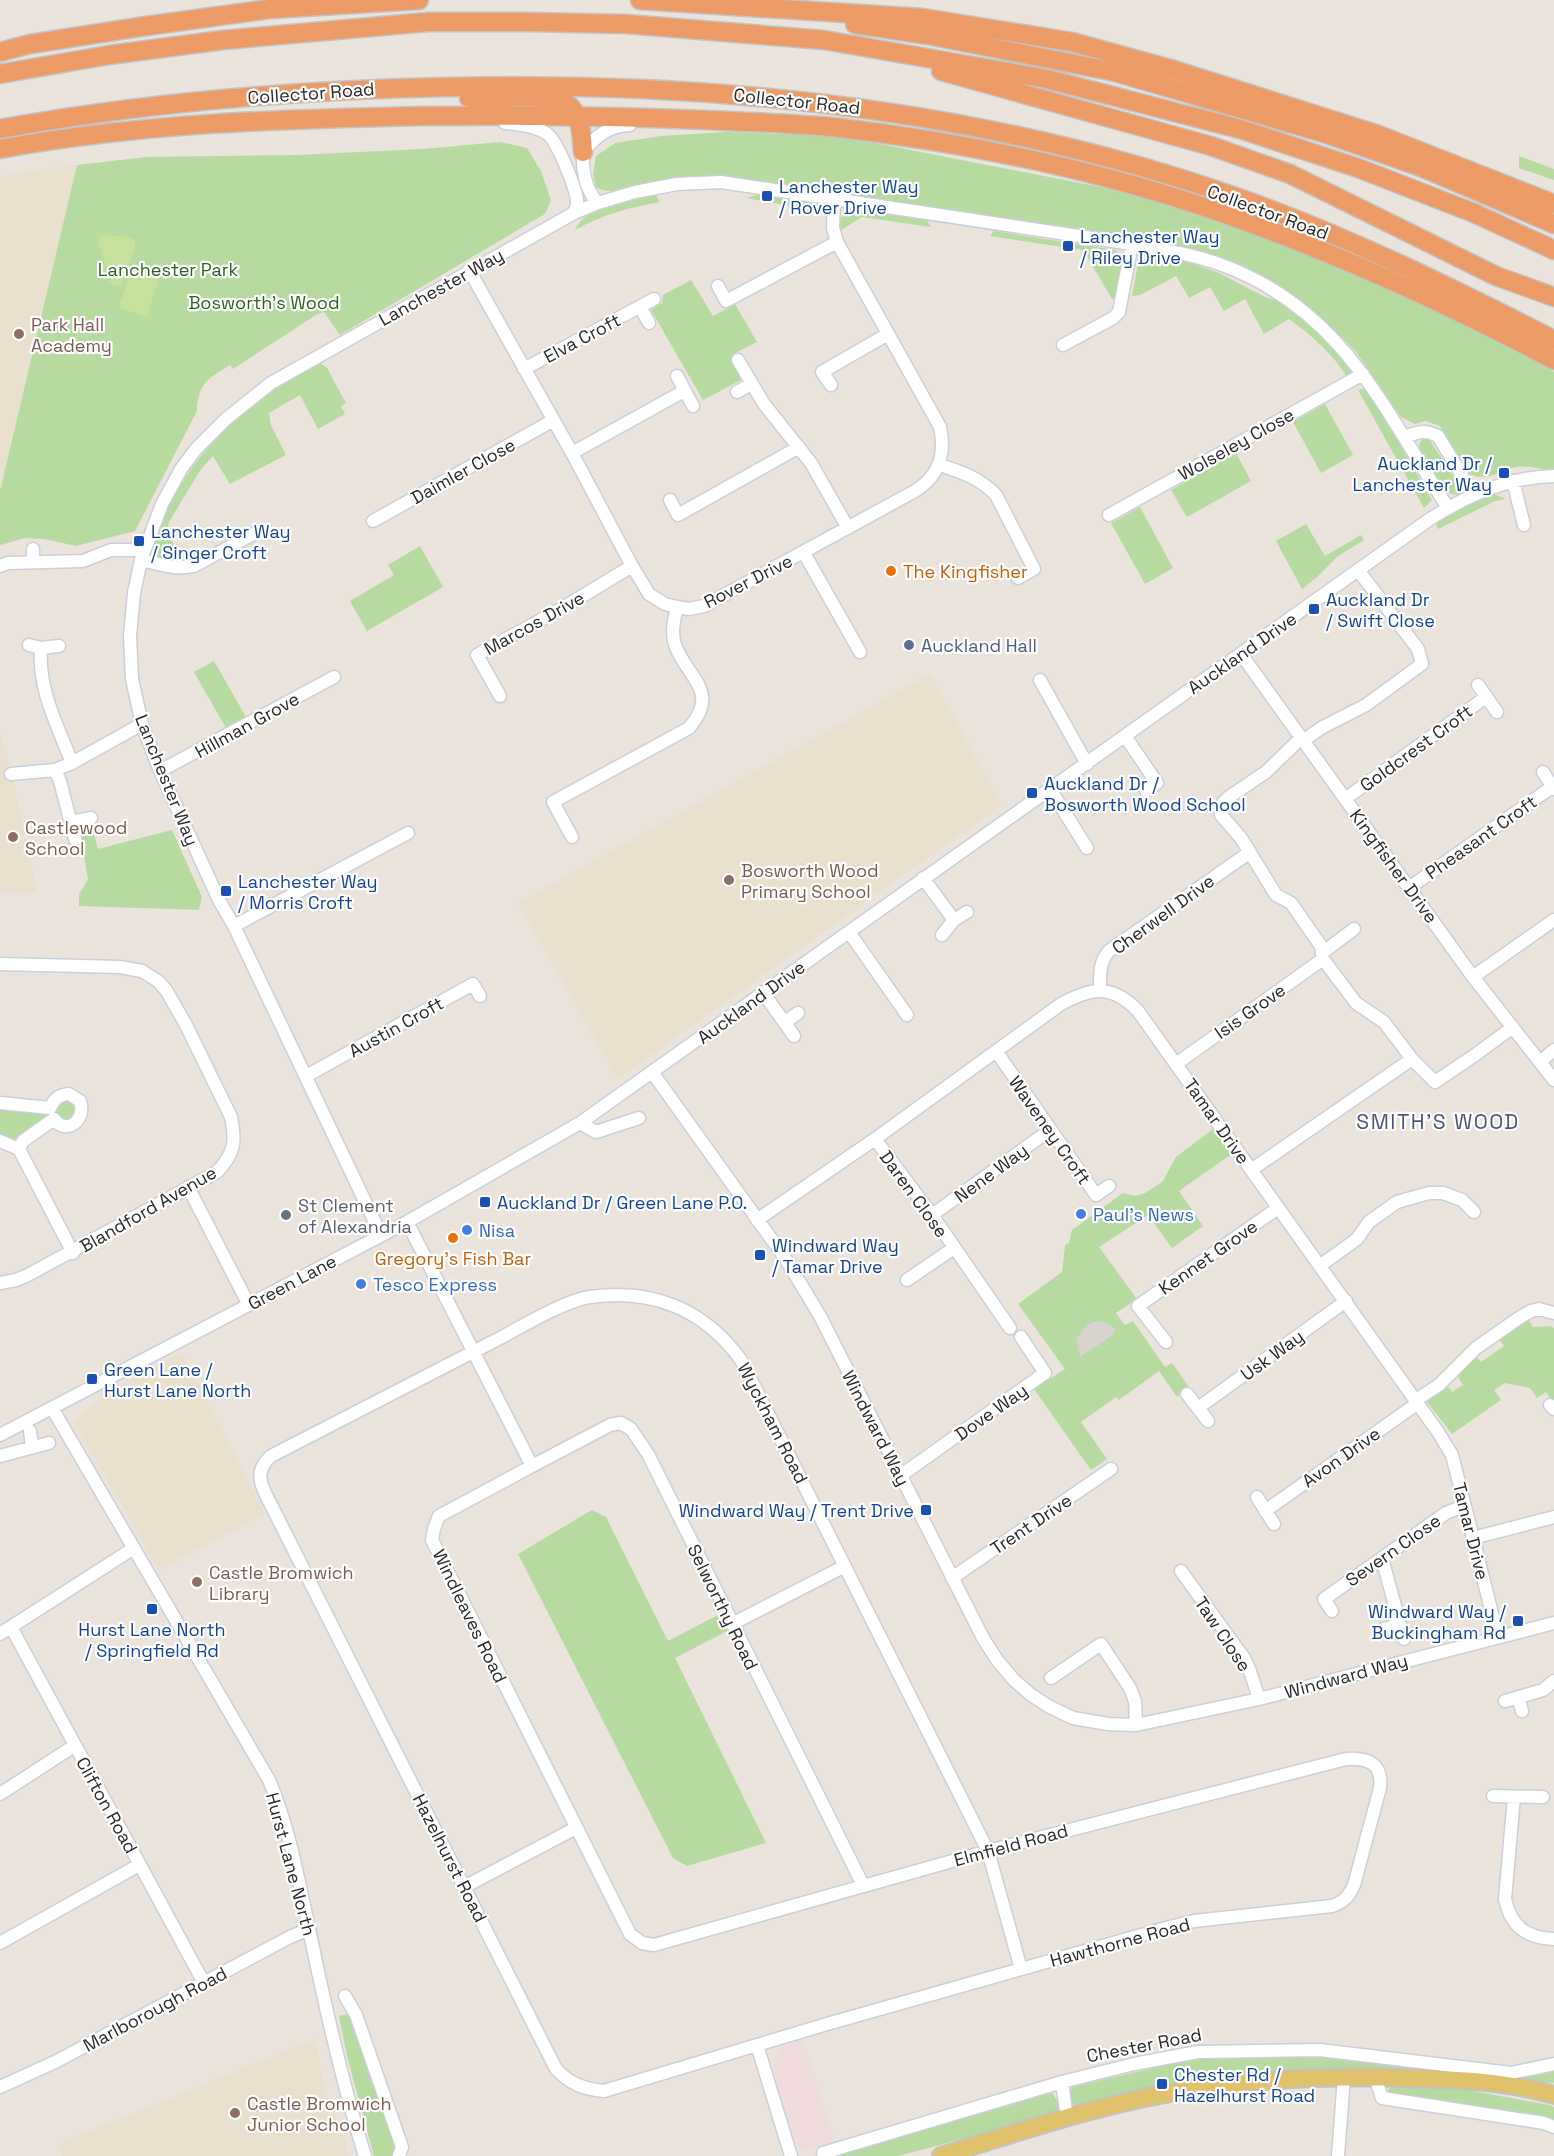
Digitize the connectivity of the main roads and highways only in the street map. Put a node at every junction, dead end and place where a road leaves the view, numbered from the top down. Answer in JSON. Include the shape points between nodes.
{"nodes":[{"id":1,"x":419,"y":0,"type":"edge"},
{"id":2,"x":640,"y":0,"type":"edge"},
{"id":3,"x":719,"y":5,"type":"junction"},
{"id":4,"x":824,"y":40,"type":"junction"},
{"id":5,"x":0,"y":52,"type":"edge"},
{"id":6,"x":0,"y":74,"type":"edge"},
{"id":7,"x":381,"y":88,"type":"junction"},
{"id":8,"x":576,"y":115,"type":"junction"},
{"id":9,"x":0,"y":129,"type":"edge"},
{"id":10,"x":0,"y":149,"type":"edge"},
{"id":11,"x":583,"y":152,"type":"road end"},
{"id":12,"x":1554,"y":204,"type":"edge"},
{"id":13,"x":1554,"y":224,"type":"edge"},
{"id":14,"x":1554,"y":250,"type":"edge"},
{"id":15,"x":1554,"y":297,"type":"edge"},
{"id":16,"x":1554,"y":340,"type":"edge"},
{"id":17,"x":1554,"y":360,"type":"edge"},
{"id":18,"x":1554,"y":2095,"type":"edge"},
{"id":19,"x":941,"y":2156,"type":"edge"}],
"edges":[{"from":1,"to":5,"type":"highway","via":[[270,9],[30,44]]},
{"from":2,"to":3,"type":"highway"},
{"from":3,"to":12,"type":"highway","via":[[923,18],[1072,42],[1376,134]]},
{"from":3,"to":13,"type":"highway","via":[[928,35],[1115,72],[1328,134]]},
{"from":4,"to":6,"type":"highway","via":[[626,24],[428,22],[223,39]]},
{"from":4,"to":14,"type":"highway","via":[[1047,79],[1240,129],[1358,168],[1474,213]]},
{"from":4,"to":15,"type":"highway","via":[[1210,146],[1290,174],[1496,276]]},
{"from":7,"to":8,"type":"highway","via":[[470,98],[549,99],[568,104]]},
{"from":7,"to":9,"type":"highway","name":"Collector Road","via":[[137,107]]},
{"from":7,"to":16,"type":"highway","name":"Collector Road","via":[[515,85],[700,91],[846,106],[1039,141],[1143,168],[1246,201],[1381,255]]},
{"from":8,"to":10,"type":"highway","name":"Collector Road","via":[[326,119],[134,130]]},
{"from":8,"to":11,"type":"highway"},
{"from":8,"to":17,"type":"highway","name":"Collector Road","via":[[840,128],[1035,161],[1237,218],[1366,269]]},
{"from":18,"to":19,"type":"main road","via":[[1446,2079],[1344,2076],[1279,2080],[1151,2097]]}]}
